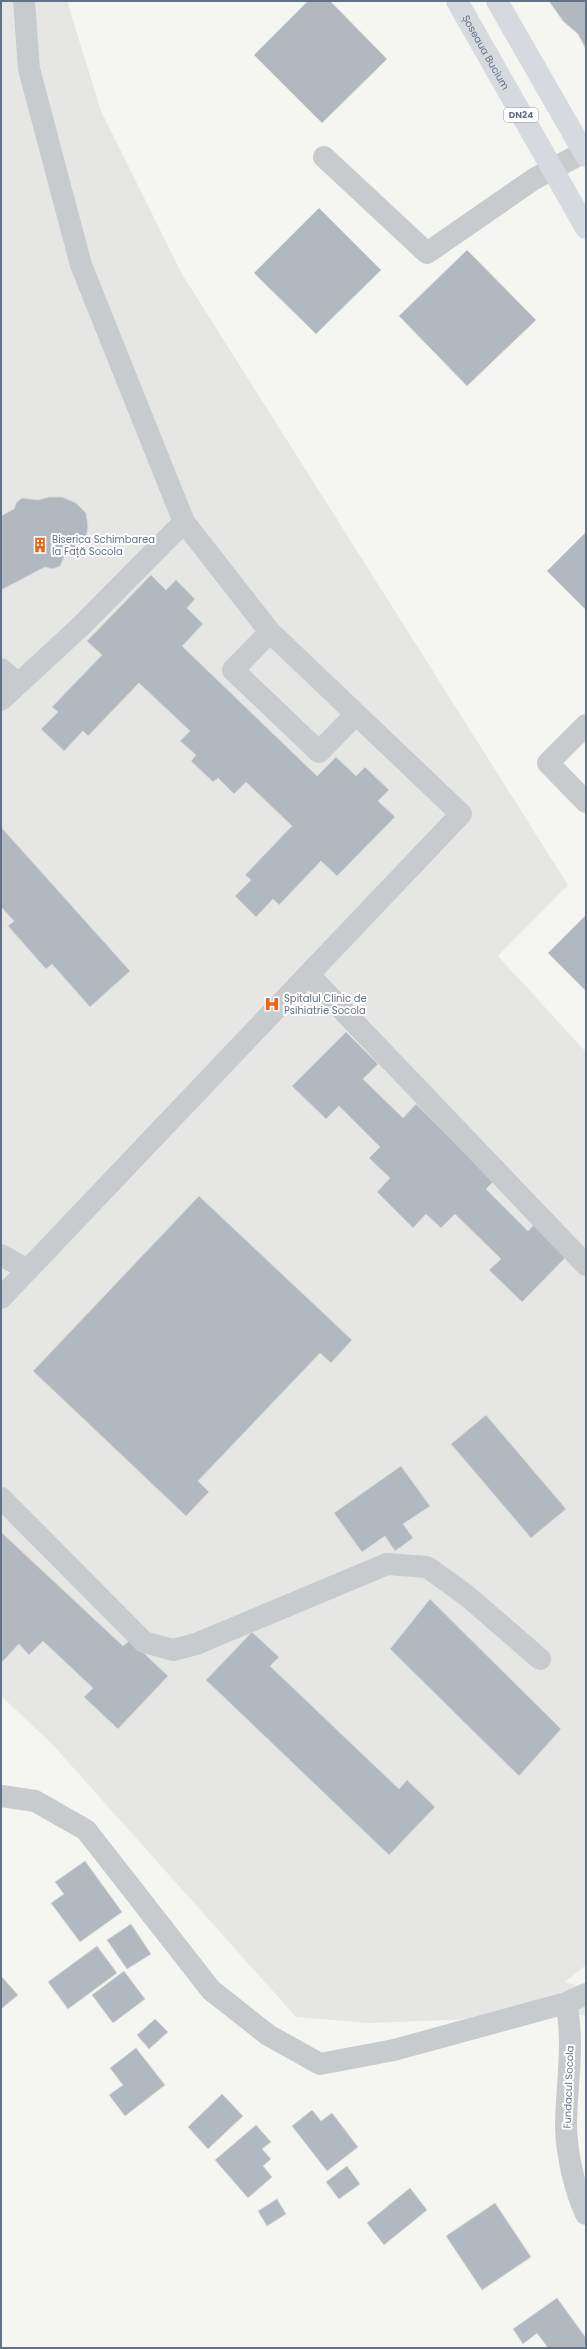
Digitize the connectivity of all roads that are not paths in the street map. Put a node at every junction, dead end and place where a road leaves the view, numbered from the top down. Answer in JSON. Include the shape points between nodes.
{"nodes":[{"id":1,"x":24,"y":1,"type":"edge"},
{"id":2,"x":457,"y":1,"type":"edge"},
{"id":3,"x":497,"y":1,"type":"edge"},
{"id":4,"x":585,"y":154,"type":"edge"},
{"id":5,"x":324,"y":157,"type":"dead end"},
{"id":6,"x":552,"y":169,"type":"junction"},
{"id":7,"x":586,"y":228,"type":"edge"},
{"id":8,"x":184,"y":522,"type":"junction"},
{"id":9,"x":270,"y":632,"type":"junction"},
{"id":10,"x":1,"y":669,"type":"edge"},
{"id":11,"x":18,"y":684,"type":"junction"},
{"id":12,"x":1,"y":700,"type":"edge"},
{"id":13,"x":356,"y":714,"type":"junction"},
{"id":14,"x":586,"y":725,"type":"edge"},
{"id":15,"x":586,"y":802,"type":"edge"},
{"id":16,"x":309,"y":975,"type":"junction"},
{"id":17,"x":1,"y":1255,"type":"edge"},
{"id":18,"x":586,"y":1265,"type":"edge"},
{"id":19,"x":28,"y":1270,"type":"junction"},
{"id":20,"x":1,"y":1298,"type":"edge"},
{"id":21,"x":1,"y":1498,"type":"edge"},
{"id":22,"x":540,"y":1659,"type":"dead end"},
{"id":23,"x":1,"y":1796,"type":"edge"},
{"id":24,"x":586,"y":1994,"type":"edge"},
{"id":25,"x":566,"y":2003,"type":"junction"},
{"id":26,"x":586,"y":2214,"type":"edge"}],
"edges":[{"from":1,"to":8,"type":"street","via":[[29,69],[81,265]]},
{"from":2,"to":6,"type":"main road","name":"Șoseaua Bucium","number":"DN24"},
{"from":3,"to":4,"type":"main road"},
{"from":4,"to":6,"type":"street"},
{"from":5,"to":6,"type":"street","via":[[427,253]]},
{"from":6,"to":7,"type":"main road","name":"Șoseaua Bucium","number":"DN24"},
{"from":8,"to":9,"type":"street"},
{"from":8,"to":11,"type":"street"},
{"from":9,"to":13,"type":"street"},
{"from":9,"to":13,"type":"street","via":[[233,670],[319,752]]},
{"from":10,"to":11,"type":"street"},
{"from":11,"to":12,"type":"street"},
{"from":13,"to":16,"type":"street","via":[[461,814]]},
{"from":14,"to":15,"type":"street","via":[[548,763]]},
{"from":16,"to":18,"type":"street"},
{"from":16,"to":19,"type":"street"},
{"from":17,"to":19,"type":"street"},
{"from":19,"to":20,"type":"street"},
{"from":21,"to":22,"type":"street","via":[[144,1642],[173,1650],[196,1644],[387,1564],[427,1567],[466,1595]]},
{"from":23,"to":25,"type":"street","via":[[35,1801],[86,1830],[211,1990],[268,2035],[320,2064],[394,2050]]},
{"from":24,"to":25,"type":"street"},
{"from":25,"to":26,"type":"street","name":"Fundacul Socola","via":[[570,2024],[566,2130],[577,2196]]}]}
